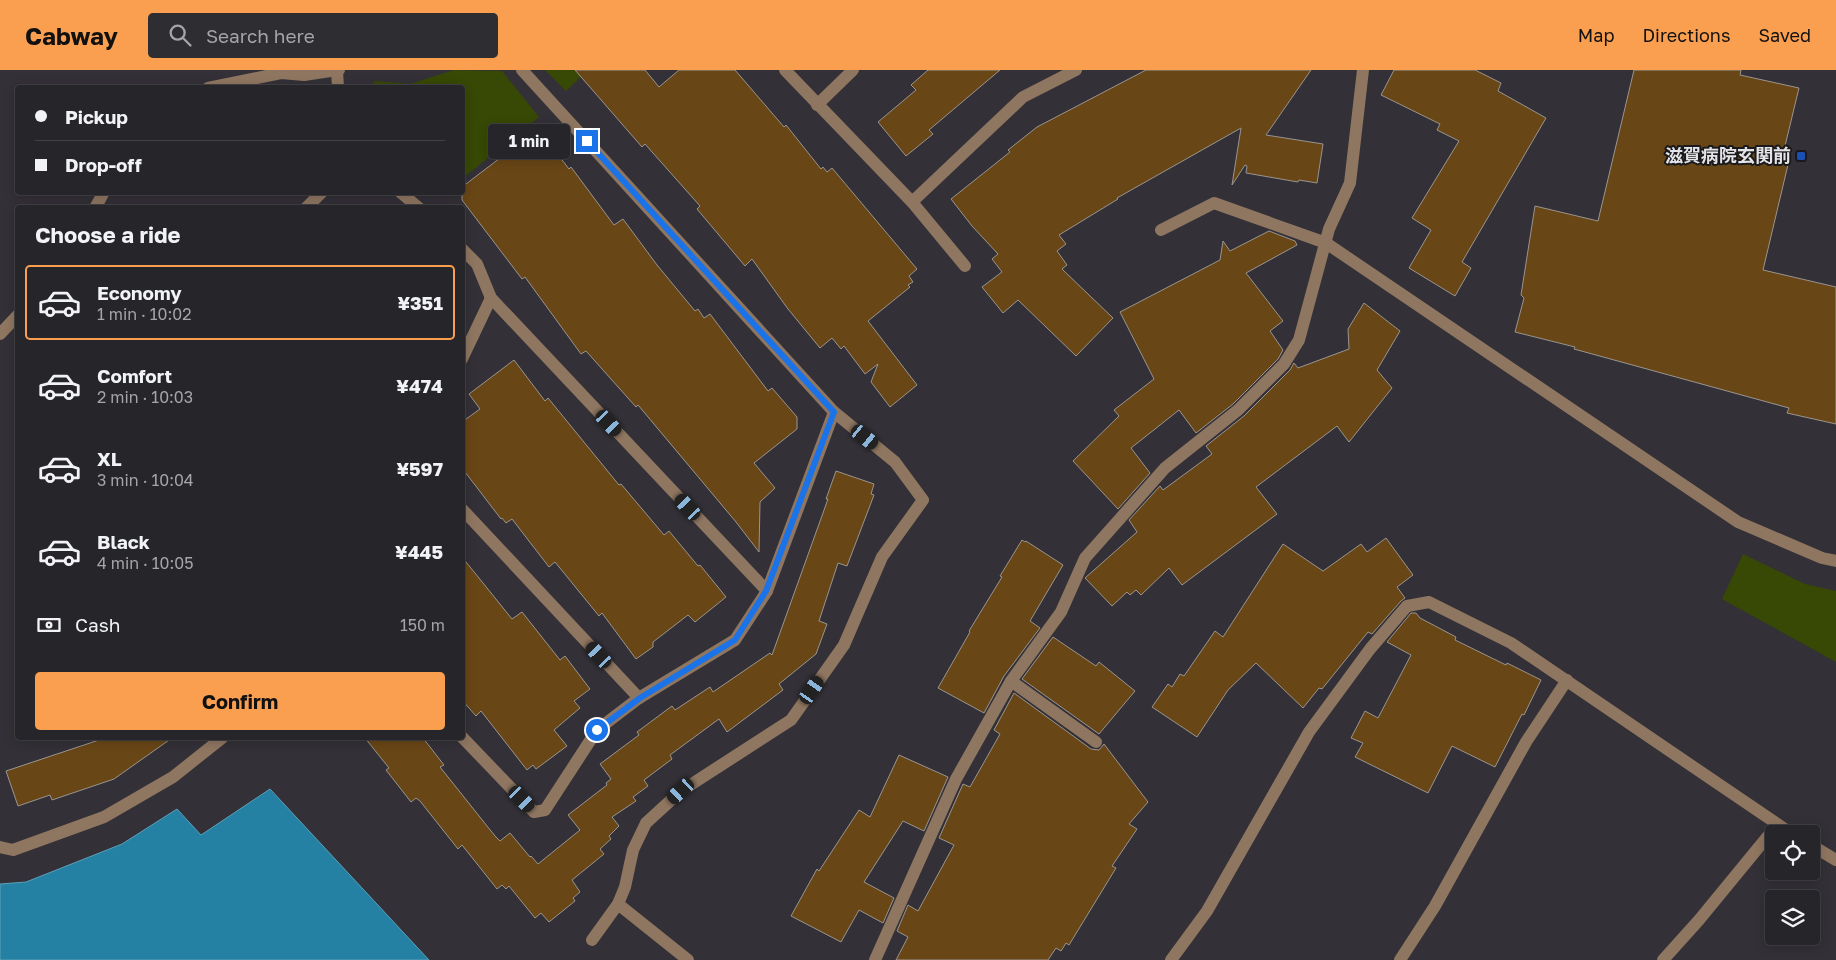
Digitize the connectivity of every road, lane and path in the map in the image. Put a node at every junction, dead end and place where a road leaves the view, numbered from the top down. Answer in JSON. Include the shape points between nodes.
{"nodes":[{"id":1,"x":338,"y":70,"type":"edge"},
{"id":2,"x":522,"y":70,"type":"edge"},
{"id":3,"x":784,"y":70,"type":"edge"},
{"id":4,"x":853,"y":70,"type":"edge"},
{"id":5,"x":1076,"y":70,"type":"edge"},
{"id":6,"x":1364,"y":70,"type":"edge"},
{"id":7,"x":223,"y":85,"type":"edge"},
{"id":8,"x":338,"y":85,"type":"edge"},
{"id":9,"x":817,"y":105,"type":"junction"},
{"id":10,"x":319,"y":195,"type":"edge"},
{"id":11,"x":404,"y":195,"type":"edge"},
{"id":12,"x":912,"y":202,"type":"junction"},
{"id":13,"x":309,"y":205,"type":"edge"},
{"id":14,"x":415,"y":205,"type":"edge"},
{"id":15,"x":1161,"y":230,"type":"dead end"},
{"id":16,"x":1326,"y":243,"type":"junction"},
{"id":17,"x":465,"y":253,"type":"edge"},
{"id":18,"x":965,"y":266,"type":"dead end"},
{"id":19,"x":491,"y":298,"type":"junction"},
{"id":20,"x":15,"y":318,"type":"edge"},
{"id":21,"x":0,"y":334,"type":"edge"},
{"id":22,"x":465,"y":353,"type":"edge"},
{"id":23,"x":834,"y":412,"type":"junction"},
{"id":24,"x":465,"y":513,"type":"edge"},
{"id":25,"x":1836,"y":561,"type":"edge"},
{"id":26,"x":766,"y":591,"type":"junction"},
{"id":27,"x":1567,"y":680,"type":"junction"},
{"id":28,"x":1011,"y":681,"type":"junction"},
{"id":29,"x":640,"y":698,"type":"junction"},
{"id":30,"x":219,"y":740,"type":"edge"},
{"id":31,"x":465,"y":740,"type":"edge"},
{"id":32,"x":1096,"y":742,"type":"dead end"},
{"id":33,"x":1777,"y":825,"type":"edge"},
{"id":34,"x":1765,"y":840,"type":"edge"},
{"id":35,"x":0,"y":847,"type":"edge"},
{"id":36,"x":1820,"y":850,"type":"edge"},
{"id":37,"x":1836,"y":860,"type":"edge"},
{"id":38,"x":618,"y":904,"type":"junction"},
{"id":39,"x":592,"y":940,"type":"dead end"},
{"id":40,"x":688,"y":960,"type":"edge"},
{"id":41,"x":876,"y":960,"type":"edge"},
{"id":42,"x":1171,"y":960,"type":"edge"},
{"id":43,"x":1400,"y":960,"type":"edge"},
{"id":44,"x":1663,"y":960,"type":"edge"}],
"edges":[{"from":1,"to":7,"type":"street","via":[[304,75],[281,73]]},
{"from":1,"to":8,"type":"street"},
{"from":2,"to":23,"type":"street"},
{"from":3,"to":9,"type":"street"},
{"from":4,"to":9,"type":"street"},
{"from":5,"to":12,"type":"street","via":[[1023,97]]},
{"from":6,"to":16,"type":"street","via":[[1350,183]]},
{"from":9,"to":12,"type":"street"},
{"from":10,"to":13,"type":"street"},
{"from":11,"to":14,"type":"street"},
{"from":12,"to":18,"type":"street"},
{"from":15,"to":16,"type":"street","via":[[1214,203]]},
{"from":16,"to":25,"type":"street","via":[[1738,522]]},
{"from":16,"to":28,"type":"street","via":[[1299,340],[1284,364],[1238,410],[1165,468],[1085,558],[1061,612]]},
{"from":17,"to":19,"type":"street","via":[[477,264]]},
{"from":19,"to":22,"type":"street"},
{"from":19,"to":26,"type":"street"},
{"from":20,"to":21,"type":"street"},
{"from":23,"to":26,"type":"street"},
{"from":23,"to":38,"type":"street","via":[[895,462],[923,500],[882,557],[844,645],[791,720],[681,791],[646,822],[632,850],[625,887]]},
{"from":24,"to":29,"type":"street"},
{"from":26,"to":29,"type":"street","via":[[735,640]]},
{"from":27,"to":33,"type":"street"},
{"from":27,"to":42,"type":"street","via":[[1510,643],[1429,602],[1408,606],[1370,648],[1309,732],[1207,911]]},
{"from":27,"to":43,"type":"street","via":[[1526,742],[1435,906]]},
{"from":28,"to":32,"type":"street"},
{"from":28,"to":41,"type":"street","via":[[956,780]]},
{"from":29,"to":31,"type":"street","via":[[597,730],[545,810],[534,812]]},
{"from":30,"to":35,"type":"street","via":[[173,777],[104,817],[13,850]]},
{"from":34,"to":44,"type":"street"},
{"from":36,"to":37,"type":"street"},
{"from":38,"to":39,"type":"street"},
{"from":38,"to":40,"type":"street"}]}
